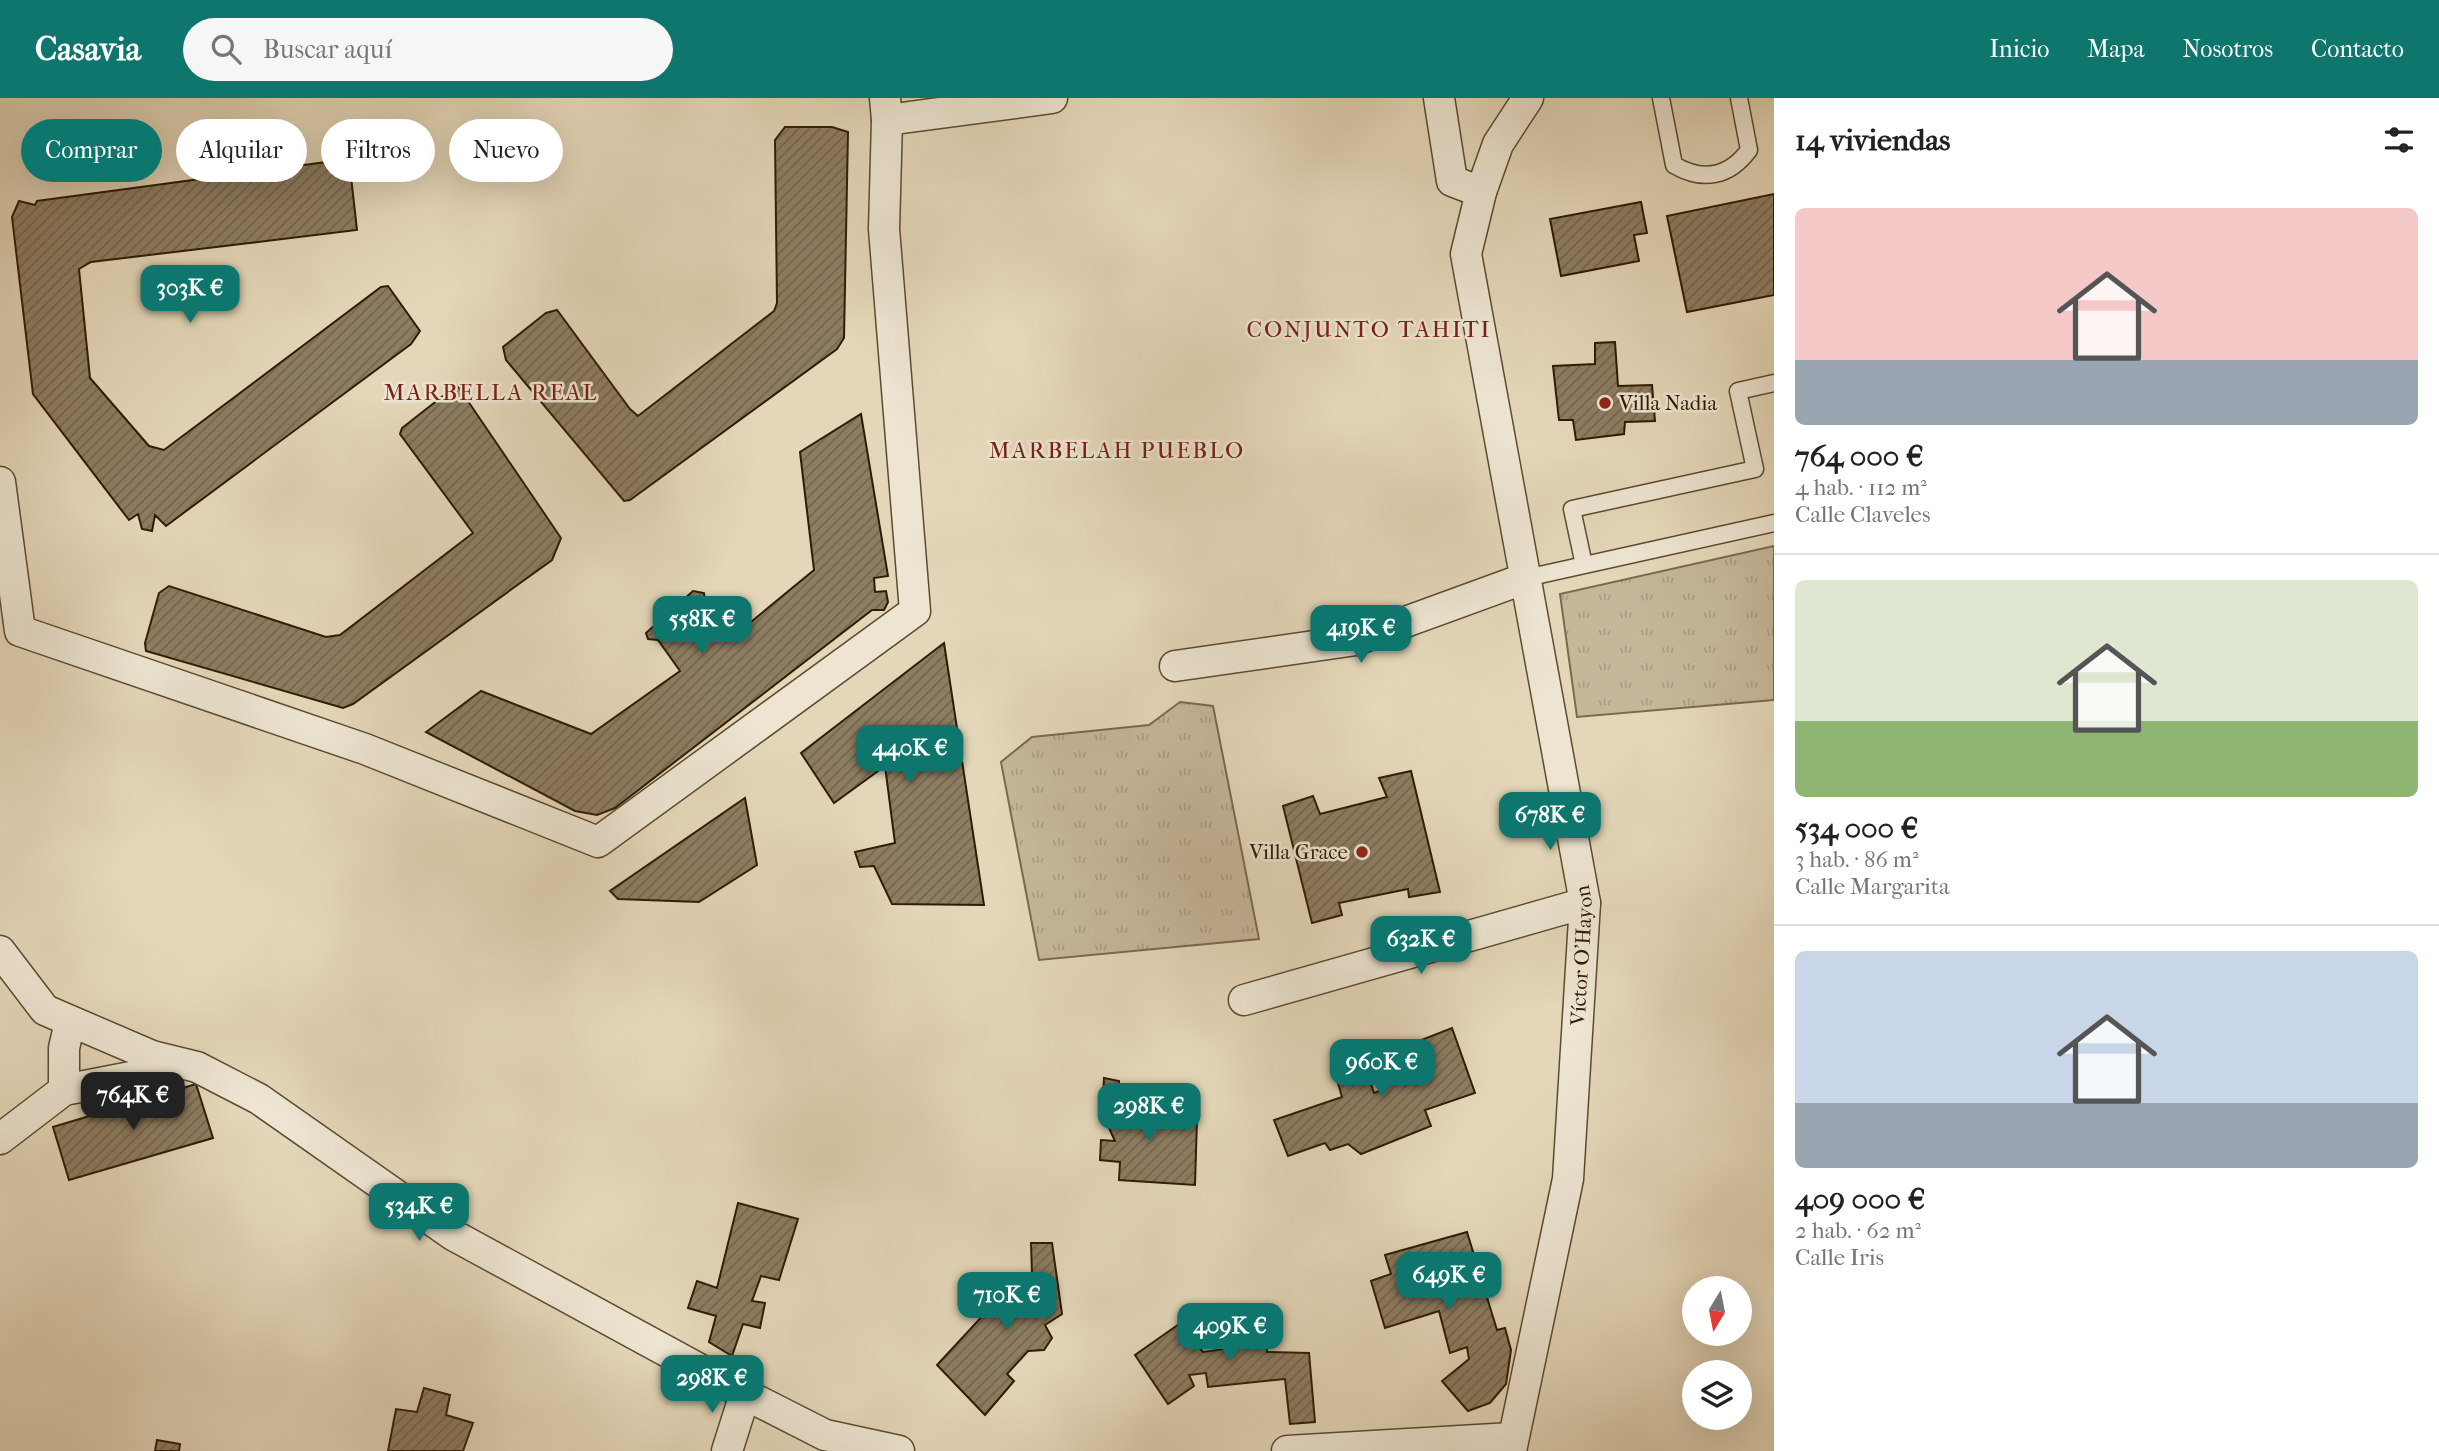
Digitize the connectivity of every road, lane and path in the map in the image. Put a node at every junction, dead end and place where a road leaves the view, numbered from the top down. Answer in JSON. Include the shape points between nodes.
{"nodes":[{"id":1,"x":1052,"y":98,"type":"edge"},
{"id":2,"x":1439,"y":98,"type":"edge"},
{"id":3,"x":1528,"y":98,"type":"edge"},
{"id":4,"x":1661,"y":98,"type":"edge"},
{"id":5,"x":1739,"y":98,"type":"edge"},
{"id":6,"x":886,"y":109,"type":"edge"},
{"id":7,"x":1481,"y":192,"type":"junction"},
{"id":8,"x":1774,"y":383,"type":"edge"},
{"id":9,"x":0,"y":482,"type":"edge"},
{"id":10,"x":1774,"y":523,"type":"edge"},
{"id":11,"x":1584,"y":565,"type":"junction"},
{"id":12,"x":1526,"y":578,"type":"junction"},
{"id":13,"x":1175,"y":666,"type":"dead end"},
{"id":14,"x":1585,"y":903,"type":"junction"},
{"id":15,"x":0,"y":951,"type":"edge"},
{"id":16,"x":1244,"y":1000,"type":"dead end"},
{"id":17,"x":70,"y":1022,"type":"junction"},
{"id":18,"x":152,"y":1056,"type":"junction"},
{"id":19,"x":65,"y":1090,"type":"junction"},
{"id":20,"x":0,"y":1139,"type":"edge"},
{"id":21,"x":745,"y":1394,"type":"junction"},
{"id":22,"x":1512,"y":1445,"type":"edge"},
{"id":23,"x":727,"y":1451,"type":"edge"},
{"id":24,"x":900,"y":1451,"type":"edge"},
{"id":25,"x":1287,"y":1451,"type":"edge"}],
"edges":[{"from":1,"to":6,"type":"street"},
{"from":2,"to":7,"type":"street","via":[[1452,181]]},
{"from":3,"to":7,"type":"street","via":[[1498,144]]},
{"from":4,"to":5,"type":"lane","via":[[1674,165],[1700,176],[1728,170],[1749,150]]},
{"from":6,"to":9,"type":"street","via":[[884,229],[915,611],[598,842],[365,749],[20,631]]},
{"from":7,"to":12,"type":"street","name":"Víctor O'Hayon","via":[[1466,254]]},
{"from":8,"to":11,"type":"lane","via":[[1738,391],[1755,469],[1572,509]]},
{"from":10,"to":11,"type":"lane"},
{"from":11,"to":12,"type":"lane"},
{"from":12,"to":13,"type":"street","via":[[1356,640]]},
{"from":12,"to":14,"type":"street","name":"Víctor O'Hayon"},
{"from":14,"to":16,"type":"street"},
{"from":14,"to":22,"type":"street","name":"Víctor O'Hayon","via":[[1568,1179]]},
{"from":15,"to":17,"type":"street","via":[[45,1010]]},
{"from":17,"to":18,"type":"street"},
{"from":17,"to":19,"type":"street","via":[[64,1048]]},
{"from":18,"to":19,"type":"street","via":[[136,1076]]},
{"from":18,"to":21,"type":"street","via":[[197,1067],[259,1100],[453,1236]]},
{"from":19,"to":20,"type":"street"},
{"from":21,"to":23,"type":"street"},
{"from":21,"to":24,"type":"street","via":[[825,1434]]},
{"from":22,"to":25,"type":"street"}]}
